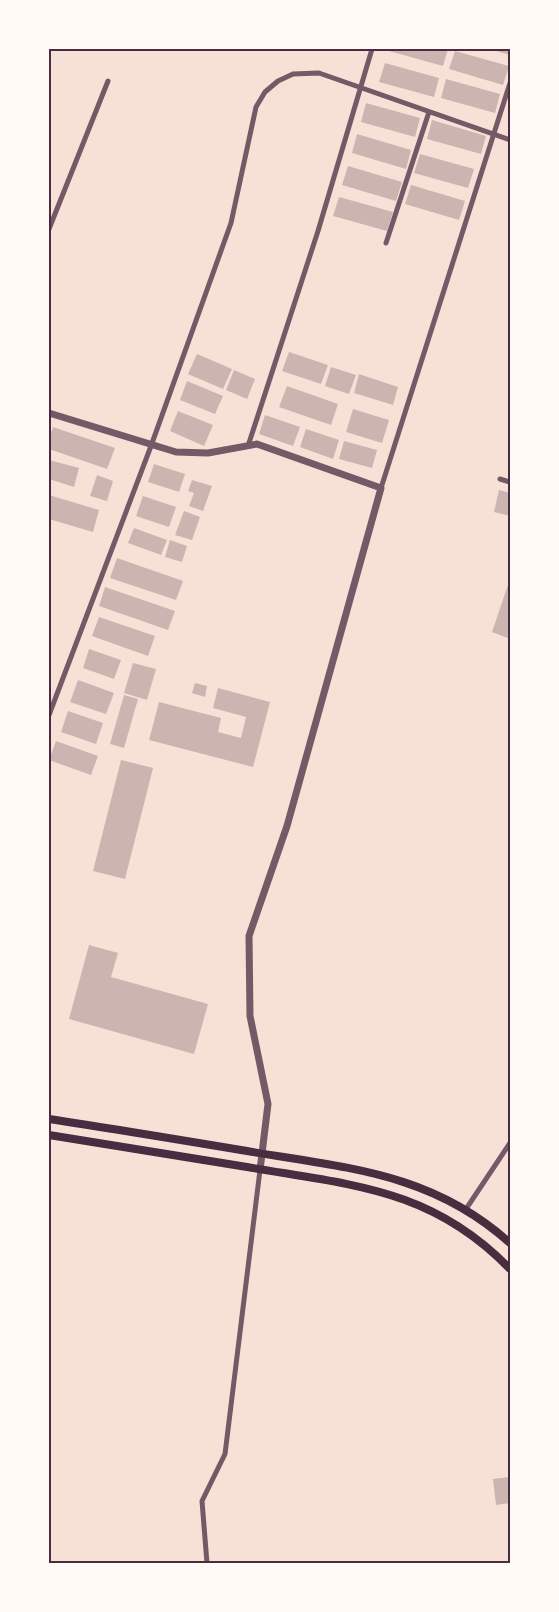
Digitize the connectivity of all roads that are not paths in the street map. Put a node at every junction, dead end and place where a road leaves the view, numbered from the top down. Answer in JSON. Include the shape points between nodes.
{"nodes":[{"id":1,"x":372,"y":49,"type":"edge"},
{"id":2,"x":108,"y":81,"type":"dead end"},
{"id":3,"x":510,"y":83,"type":"edge"},
{"id":4,"x":360,"y":88,"type":"junction"},
{"id":5,"x":429,"y":112,"type":"junction"},
{"id":6,"x":494,"y":136,"type":"junction"},
{"id":7,"x":510,"y":140,"type":"edge"},
{"id":8,"x":49,"y":229,"type":"edge"},
{"id":9,"x":386,"y":243,"type":"dead end"},
{"id":10,"x":49,"y":413,"type":"edge"},
{"id":11,"x":151,"y":446,"type":"junction"},
{"id":12,"x":248,"y":446,"type":"junction"},
{"id":13,"x":500,"y":479,"type":"dead end"},
{"id":14,"x":510,"y":482,"type":"edge"},
{"id":15,"x":381,"y":488,"type":"junction"},
{"id":16,"x":49,"y":715,"type":"edge"},
{"id":17,"x":49,"y":1118,"type":"edge"},
{"id":18,"x":49,"y":1135,"type":"edge"},
{"id":19,"x":510,"y":1143,"type":"edge"},
{"id":20,"x":262,"y":1154,"type":"junction"},
{"id":21,"x":260,"y":1170,"type":"junction"},
{"id":22,"x":466,"y":1209,"type":"junction"},
{"id":23,"x":510,"y":1243,"type":"edge"},
{"id":24,"x":510,"y":1269,"type":"edge"},
{"id":25,"x":206,"y":1563,"type":"edge"}],
"edges":[{"from":1,"to":4,"type":"street"},
{"from":2,"to":8,"type":"street"},
{"from":3,"to":6,"type":"street"},
{"from":4,"to":5,"type":"street"},
{"from":4,"to":11,"type":"street","via":[[319,73],[302,72],[278,81],[260,99],[231,223]]},
{"from":4,"to":12,"type":"street","via":[[318,231]]},
{"from":5,"to":6,"type":"street"},
{"from":5,"to":9,"type":"street"},
{"from":6,"to":7,"type":"street"},
{"from":6,"to":15,"type":"street"},
{"from":10,"to":11,"type":"street"},
{"from":11,"to":12,"type":"street","via":[[176,452],[208,453]]},
{"from":11,"to":16,"type":"street"},
{"from":12,"to":15,"type":"street","via":[[257,444]]},
{"from":13,"to":14,"type":"street"},
{"from":15,"to":20,"type":"street","via":[[287,826],[250,936],[250,1016],[268,1104]]},
{"from":17,"to":20,"type":"main road"},
{"from":18,"to":21,"type":"main road"},
{"from":19,"to":22,"type":"street"},
{"from":20,"to":21,"type":"street"},
{"from":20,"to":22,"type":"main road","via":[[390,1176]]},
{"from":21,"to":24,"type":"main road","via":[[360,1185],[402,1197],[441,1215],[477,1239]]},
{"from":21,"to":25,"type":"street","via":[[225,1454],[202,1502]]},
{"from":22,"to":23,"type":"main road"}]}
